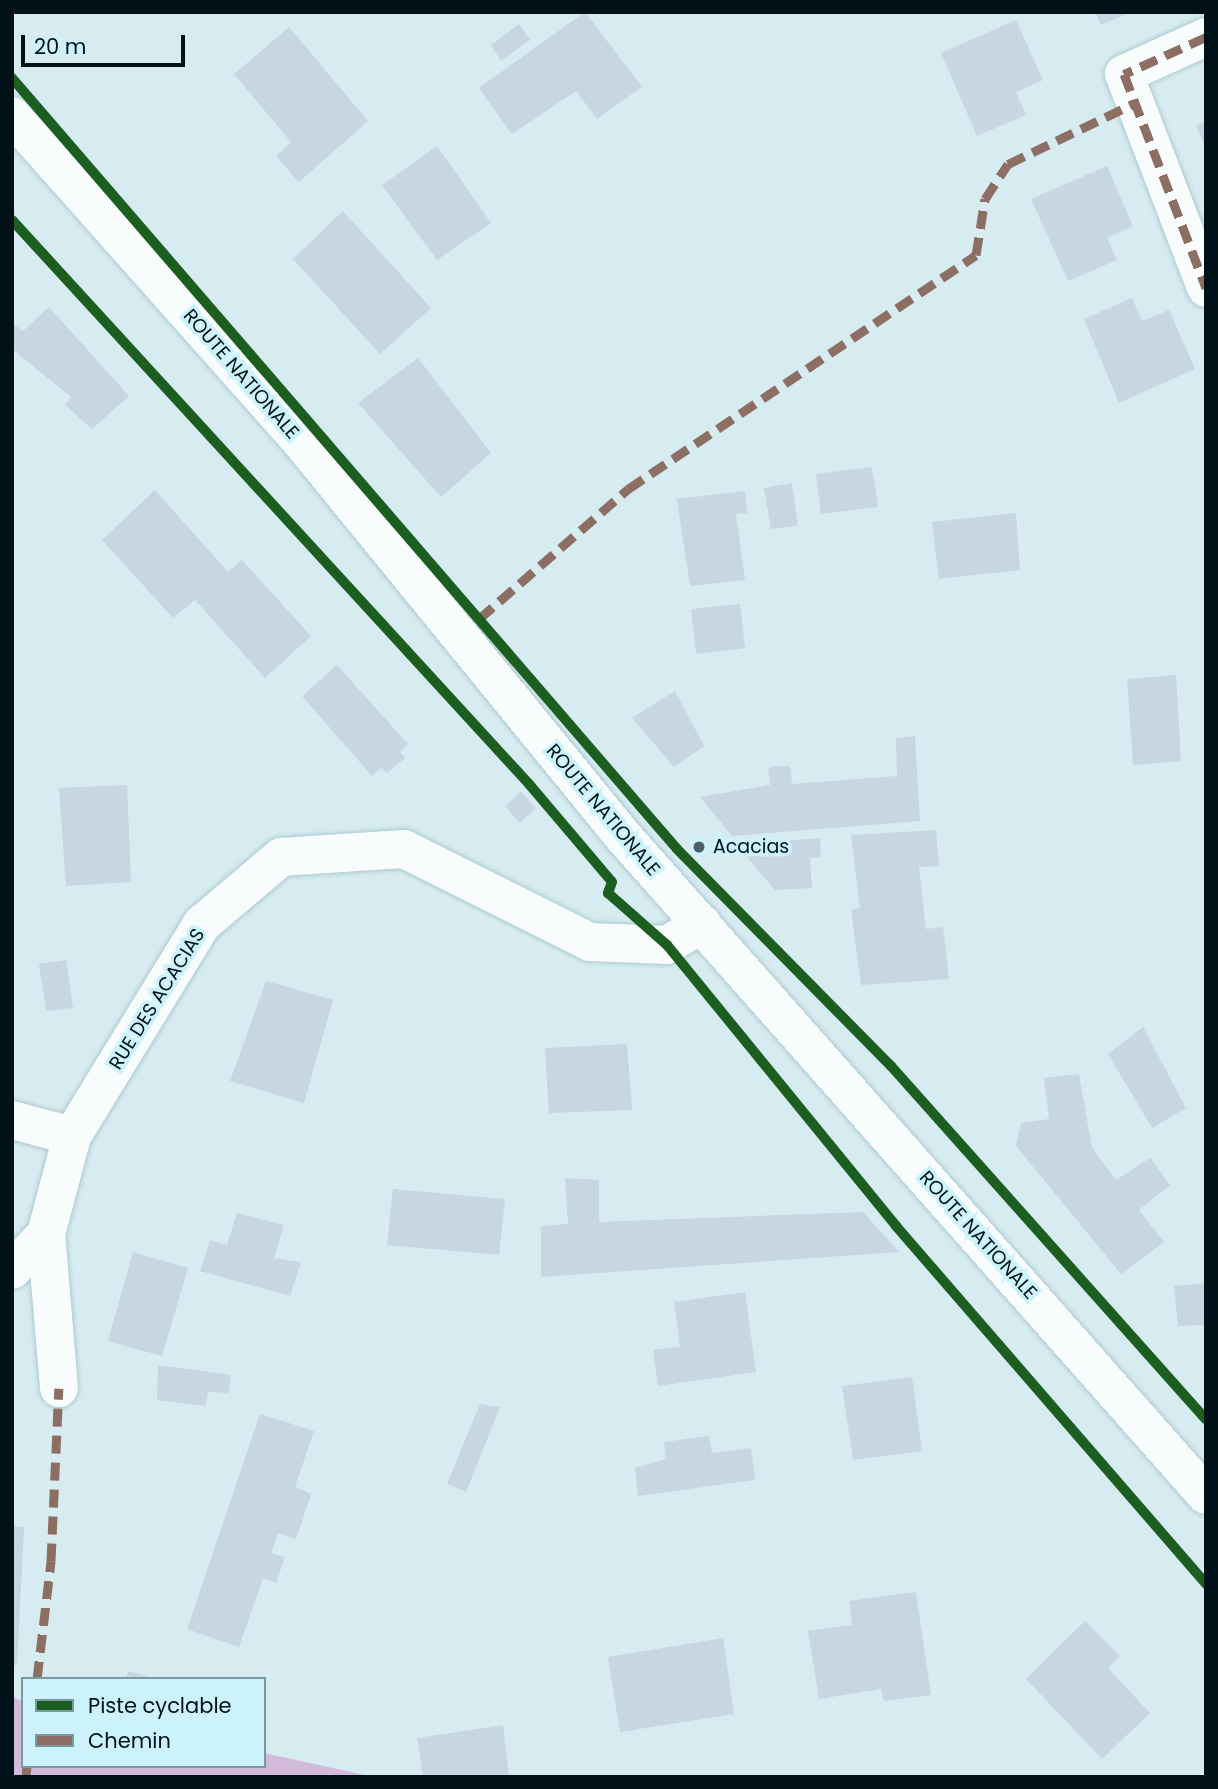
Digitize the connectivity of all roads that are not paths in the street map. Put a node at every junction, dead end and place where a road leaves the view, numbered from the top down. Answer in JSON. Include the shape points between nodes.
{"nodes":[{"id":1,"x":1206,"y":37,"type":"edge"},
{"id":2,"x":12,"y":116,"type":"edge"},
{"id":3,"x":1203,"y":278,"type":"edge"},
{"id":4,"x":702,"y":924,"type":"junction"},
{"id":5,"x":12,"y":1120,"type":"edge"},
{"id":6,"x":72,"y":1136,"type":"junction"},
{"id":7,"x":46,"y":1234,"type":"junction"},
{"id":8,"x":12,"y":1270,"type":"edge"},
{"id":9,"x":59,"y":1388,"type":"dead end"},
{"id":10,"x":1206,"y":1495,"type":"edge"}],
"edges":[{"from":1,"to":3,"type":"main road","via":[[1124,74]]},
{"from":2,"to":4,"type":"main road","name":"ROUTE NATIONALE","via":[[299,439]]},
{"from":4,"to":6,"type":"main road","name":"RUE DES ACACIAS","via":[[667,944],[590,942],[404,849],[281,857],[202,924]]},
{"from":4,"to":10,"type":"main road","name":"ROUTE NATIONALE"},
{"from":5,"to":6,"type":"main road"},
{"from":6,"to":7,"type":"main road","name":"RUE DES ACACIAS"},
{"from":7,"to":8,"type":"main road","name":"RUE DES ACACIAS"},
{"from":7,"to":9,"type":"main road","name":"RUE DES ACACIAS"}]}
